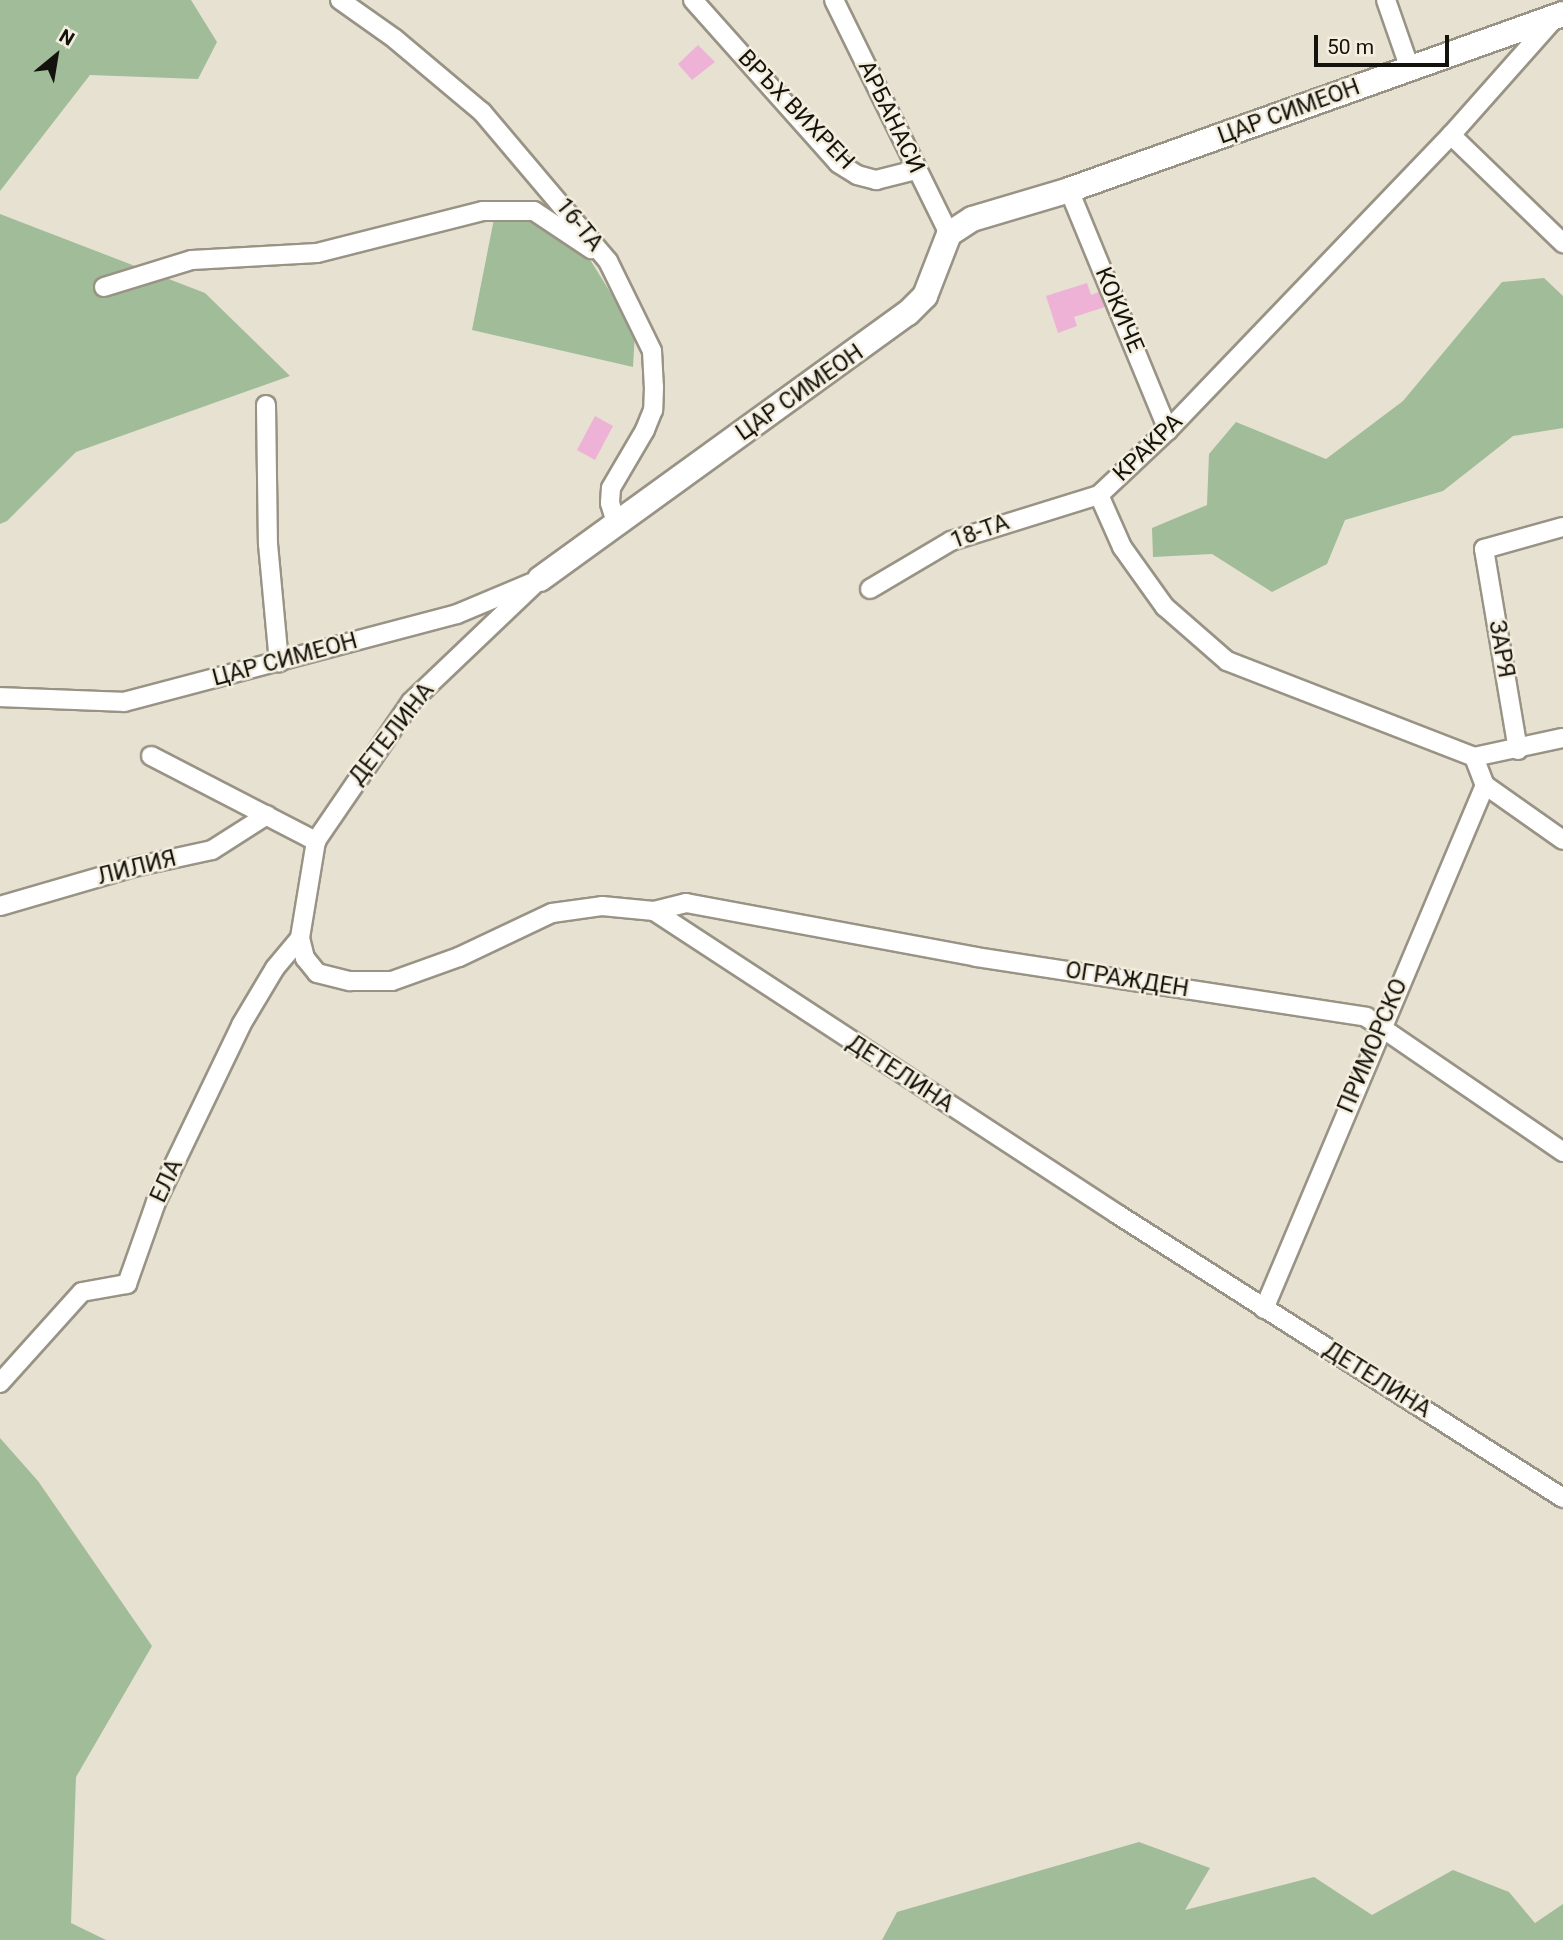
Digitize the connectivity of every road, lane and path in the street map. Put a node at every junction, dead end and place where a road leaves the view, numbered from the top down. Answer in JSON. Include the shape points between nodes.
{"nodes":[{"id":1,"x":340,"y":0,"type":"edge"},
{"id":2,"x":694,"y":0,"type":"edge"},
{"id":3,"x":834,"y":0,"type":"edge"},
{"id":4,"x":1386,"y":0,"type":"edge"},
{"id":5,"x":1559,"y":15,"type":"edge"},
{"id":6,"x":1410,"y":69,"type":"junction"},
{"id":7,"x":1451,"y":135,"type":"junction"},
{"id":8,"x":916,"y":170,"type":"junction"},
{"id":9,"x":1069,"y":190,"type":"junction"},
{"id":10,"x":949,"y":234,"type":"junction"},
{"id":11,"x":1563,"y":243,"type":"edge"},
{"id":12,"x":608,"y":261,"type":"junction"},
{"id":13,"x":104,"y":287,"type":"dead end"},
{"id":14,"x":266,"y":405,"type":"dead end"},
{"id":15,"x":1168,"y":430,"type":"junction"},
{"id":16,"x":1099,"y":495,"type":"junction"},
{"id":17,"x":616,"y":523,"type":"junction"},
{"id":18,"x":1563,"y":527,"type":"edge"},
{"id":19,"x":540,"y":579,"type":"junction"},
{"id":20,"x":870,"y":589,"type":"dead end"},
{"id":21,"x":279,"y":662,"type":"junction"},
{"id":22,"x":0,"y":696,"type":"edge"},
{"id":23,"x":1563,"y":738,"type":"edge"},
{"id":24,"x":1518,"y":750,"type":"junction"},
{"id":25,"x":151,"y":756,"type":"dead end"},
{"id":26,"x":1474,"y":757,"type":"junction"},
{"id":27,"x":1485,"y":785,"type":"junction"},
{"id":28,"x":267,"y":815,"type":"junction"},
{"id":29,"x":1563,"y":840,"type":"edge"},
{"id":30,"x":316,"y":841,"type":"junction"},
{"id":31,"x":0,"y":906,"type":"edge"},
{"id":32,"x":654,"y":911,"type":"junction"},
{"id":33,"x":300,"y":938,"type":"junction"},
{"id":34,"x":1381,"y":1026,"type":"junction"},
{"id":35,"x":1563,"y":1152,"type":"edge"},
{"id":36,"x":1264,"y":1309,"type":"junction"},
{"id":37,"x":0,"y":1383,"type":"edge"},
{"id":38,"x":1563,"y":1498,"type":"edge"}],
"edges":[{"from":1,"to":12,"type":"street","name":"16-ТА","via":[[395,38],[482,112]]},
{"from":2,"to":8,"type":"street","name":"ВРЪХ ВИХРЕН","via":[[838,163],[876,180]]},
{"from":3,"to":8,"type":"street","name":"АРБАНАСИ"},
{"from":4,"to":6,"type":"street"},
{"from":5,"to":6,"type":"street","name":"ЦАР СИМЕОН"},
{"from":5,"to":7,"type":"street","name":"КРАКРА"},
{"from":6,"to":9,"type":"street","name":"ЦАР СИМЕОН"},
{"from":7,"to":11,"type":"street"},
{"from":7,"to":15,"type":"street","name":"КРАКРА"},
{"from":8,"to":10,"type":"street","name":"АРБАНАСИ"},
{"from":9,"to":10,"type":"street","name":"ЦАР СИМЕОН","via":[[972,219]]},
{"from":9,"to":15,"type":"street","name":"КОКИЧЕ"},
{"from":10,"to":17,"type":"street","name":"ЦАР СИМЕОН","via":[[925,296],[908,313]]},
{"from":12,"to":13,"type":"street","via":[[534,211],[483,211],[317,253],[192,260]]},
{"from":12,"to":17,"type":"street","name":"16-ТА","via":[[652,351],[654,387],[653,410],[645,430],[611,488]]},
{"from":14,"to":21,"type":"street","via":[[268,544]]},
{"from":15,"to":16,"type":"street","name":"КРАКРА"},
{"from":16,"to":20,"type":"street","name":"18-ТА","via":[[951,541]]},
{"from":16,"to":26,"type":"street","name":"КРАКРА","via":[[1122,547],[1165,607],[1227,661]]},
{"from":17,"to":19,"type":"street","name":"ЦАР СИМЕОН"},
{"from":18,"to":24,"type":"street","name":"ЗАРЯ","via":[[1484,548]]},
{"from":19,"to":21,"type":"street","name":"ЦАР СИМЕОН","via":[[457,614]]},
{"from":19,"to":30,"type":"street","name":"ДЕТЕЛИНА","via":[[411,702]]},
{"from":21,"to":22,"type":"street","name":"ЦАР СИМЕОН","via":[[124,702]]},
{"from":23,"to":24,"type":"street"},
{"from":24,"to":26,"type":"street"},
{"from":25,"to":28,"type":"street"},
{"from":26,"to":27,"type":"street"},
{"from":27,"to":29,"type":"street"},
{"from":27,"to":34,"type":"street","name":"ПРИМОРСКО"},
{"from":28,"to":30,"type":"street"},
{"from":28,"to":31,"type":"street","name":"ЛИЛИЯ","via":[[212,850]]},
{"from":30,"to":33,"type":"street","name":"ДЕТЕЛИНА"},
{"from":32,"to":33,"type":"street","name":"ДЕТЕЛИНА","via":[[602,906],[552,913],[459,957],[392,981],[350,981],[317,973],[305,958]]},
{"from":32,"to":34,"type":"street","name":"ОГРАЖДЕН","via":[[686,903],[721,908],[976,957],[1346,1013]]},
{"from":32,"to":36,"type":"street","name":"ДЕТЕЛИНА"},
{"from":33,"to":37,"type":"street","name":"ЕЛА","via":[[275,968],[242,1026],[156,1202],[127,1284],[82,1292]]},
{"from":34,"to":35,"type":"street","name":"ОГРАЖДЕН"},
{"from":34,"to":36,"type":"street","name":"ПРИМОРСКО"},
{"from":36,"to":38,"type":"street","name":"ДЕТЕЛИНА"}]}
